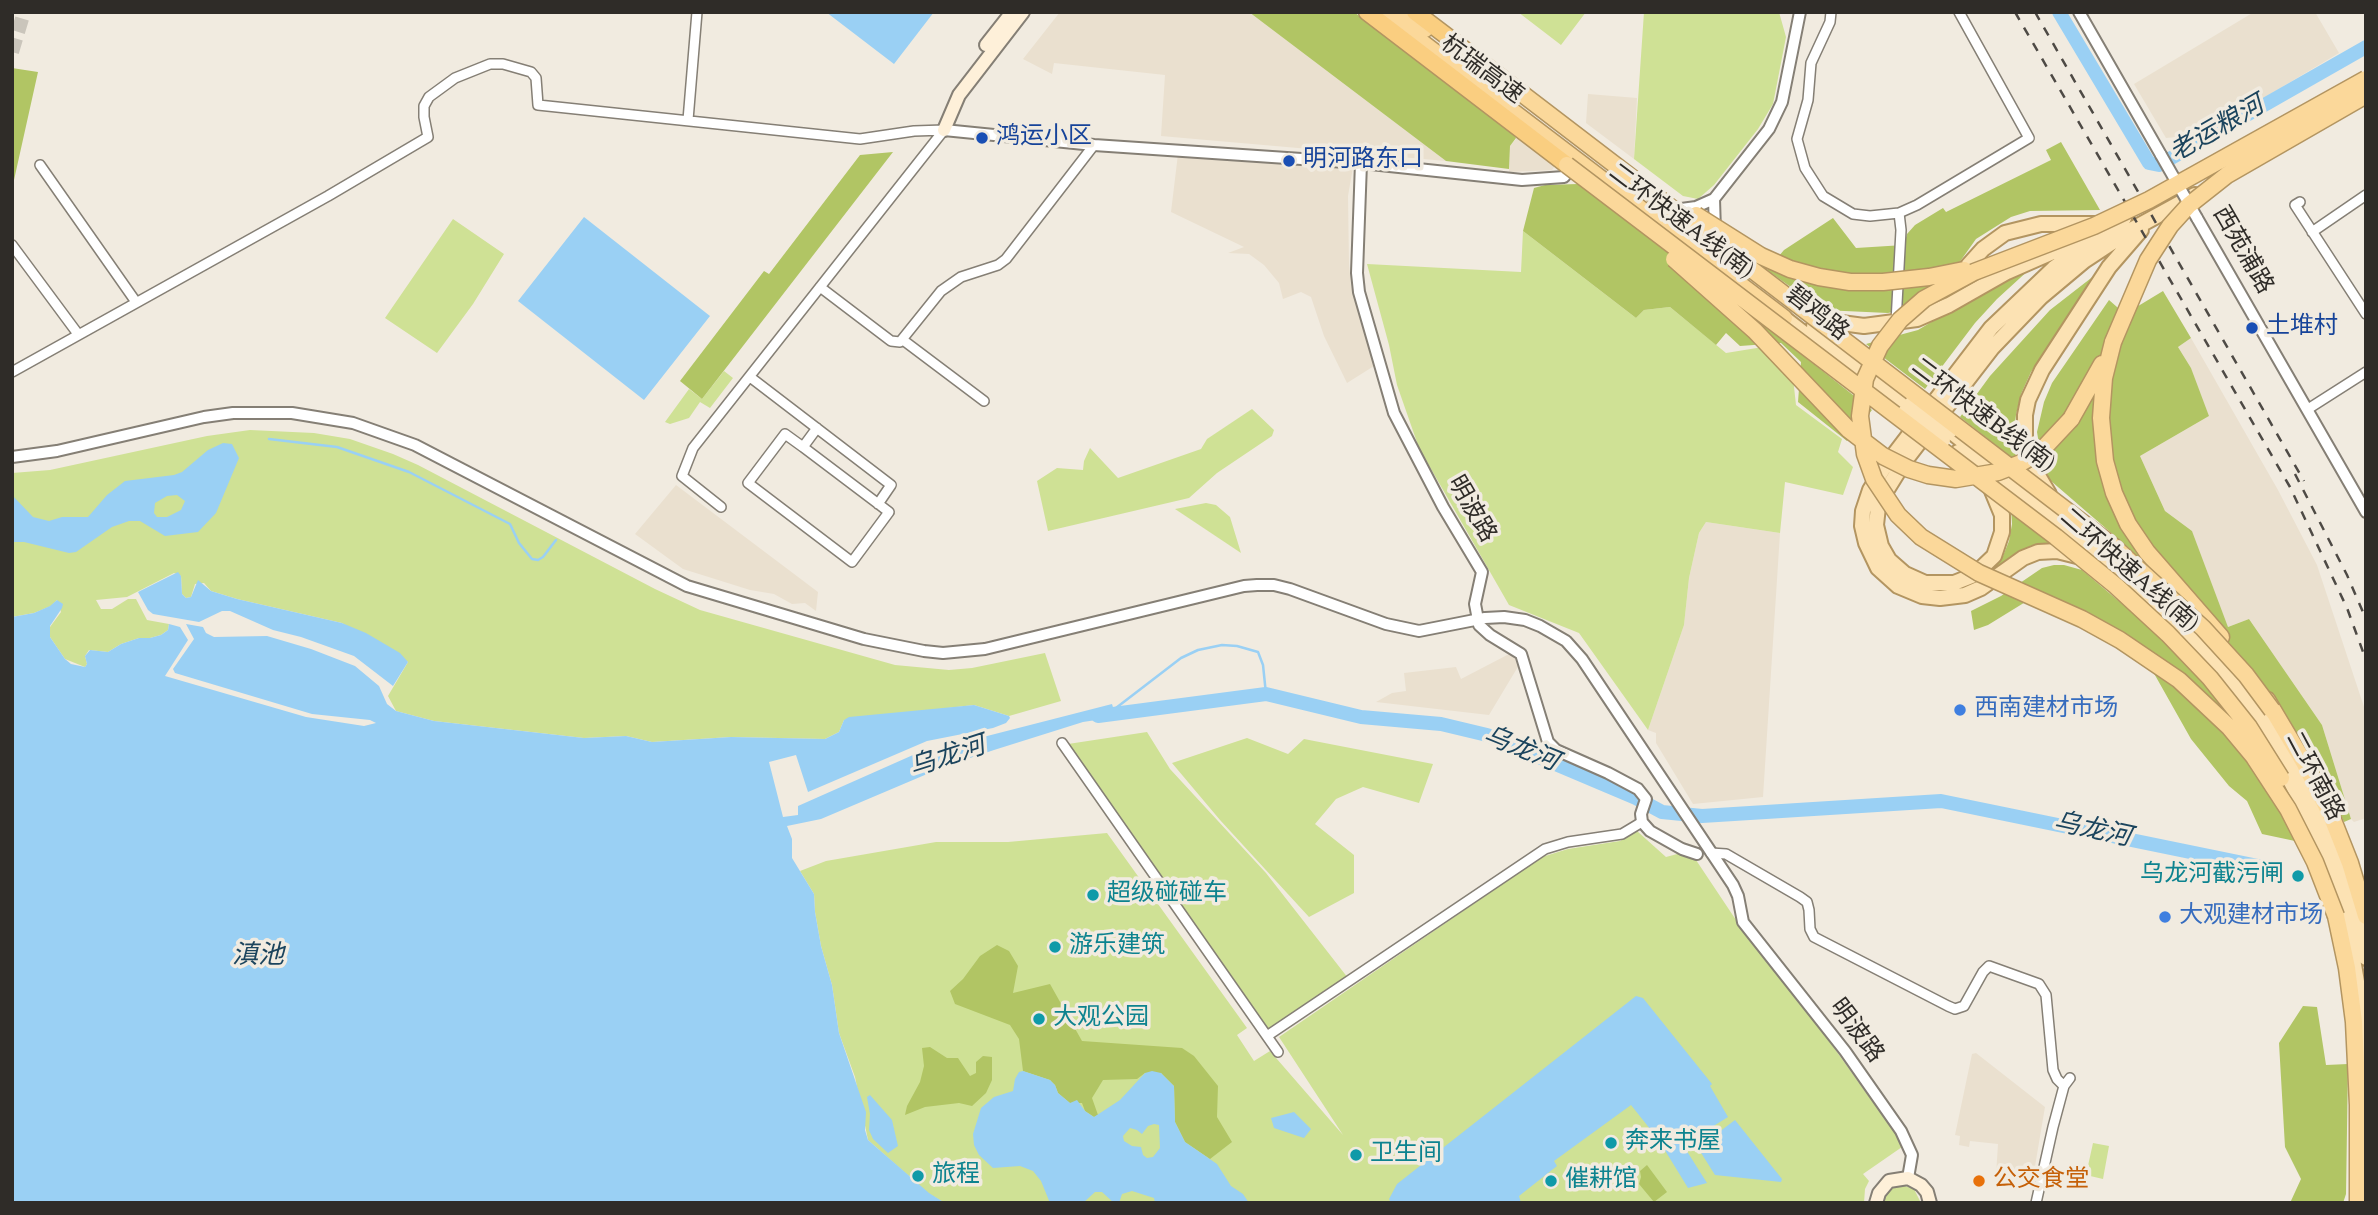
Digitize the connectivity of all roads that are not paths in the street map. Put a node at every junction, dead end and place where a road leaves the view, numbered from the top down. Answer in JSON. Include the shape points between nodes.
{"nodes":[{"id":1,"x":697,"y":12,"type":"edge"},
{"id":2,"x":1012,"y":12,"type":"edge"},
{"id":3,"x":1023,"y":12,"type":"edge"},
{"id":4,"x":1367,"y":12,"type":"edge"},
{"id":5,"x":1382,"y":12,"type":"edge"},
{"id":6,"x":1403,"y":12,"type":"edge"},
{"id":7,"x":1415,"y":12,"type":"edge"},
{"id":8,"x":1800,"y":12,"type":"edge"},
{"id":9,"x":1831,"y":12,"type":"edge"},
{"id":10,"x":1959,"y":12,"type":"edge"},
{"id":11,"x":2079,"y":12,"type":"edge"},
{"id":12,"x":1461,"y":47,"type":"junction"},
{"id":13,"x":2366,"y":71,"type":"edge"},
{"id":14,"x":2366,"y":79,"type":"edge"},
{"id":15,"x":2364,"y":101,"type":"edge"},
{"id":16,"x":688,"y":120,"type":"junction"},
{"id":17,"x":944,"y":130,"type":"junction"},
{"id":18,"x":1094,"y":145,"type":"junction"},
{"id":19,"x":1361,"y":163,"type":"junction"},
{"id":20,"x":1572,"y":163,"type":"junction"},
{"id":21,"x":40,"y":165,"type":"dead end"},
{"id":22,"x":2366,"y":195,"type":"edge"},
{"id":23,"x":1714,"y":199,"type":"junction"},
{"id":24,"x":2300,"y":202,"type":"dead end"},
{"id":25,"x":2167,"y":210,"type":"junction"},
{"id":26,"x":1667,"y":211,"type":"junction"},
{"id":27,"x":1899,"y":213,"type":"junction"},
{"id":28,"x":2124,"y":218,"type":"junction"},
{"id":29,"x":2312,"y":232,"type":"junction"},
{"id":30,"x":12,"y":245,"type":"edge"},
{"id":31,"x":1719,"y":251,"type":"junction"},
{"id":32,"x":2010,"y":257,"type":"junction"},
{"id":33,"x":820,"y":287,"type":"junction"},
{"id":34,"x":136,"y":302,"type":"junction"},
{"id":35,"x":1788,"y":313,"type":"junction"},
{"id":36,"x":2366,"y":314,"type":"edge"},
{"id":37,"x":1898,"y":323,"type":"junction"},
{"id":38,"x":78,"y":334,"type":"junction"},
{"id":39,"x":903,"y":340,"type":"junction"},
{"id":40,"x":2113,"y":342,"type":"junction"},
{"id":41,"x":12,"y":372,"type":"edge"},
{"id":42,"x":2366,"y":372,"type":"edge"},
{"id":43,"x":750,"y":377,"type":"junction"},
{"id":44,"x":984,"y":401,"type":"dead end"},
{"id":45,"x":2308,"y":409,"type":"junction"},
{"id":46,"x":817,"y":428,"type":"junction"},
{"id":47,"x":1946,"y":436,"type":"junction"},
{"id":48,"x":803,"y":447,"type":"junction"},
{"id":49,"x":1958,"y":452,"type":"junction"},
{"id":50,"x":12,"y":457,"type":"edge"},
{"id":51,"x":878,"y":503,"type":"junction"},
{"id":52,"x":721,"y":507,"type":"dead end"},
{"id":53,"x":2366,"y":512,"type":"edge"},
{"id":54,"x":2104,"y":550,"type":"junction"},
{"id":55,"x":2122,"y":580,"type":"junction"},
{"id":56,"x":1477,"y":620,"type":"junction"},
{"id":57,"x":2272,"y":710,"type":"junction"},
{"id":58,"x":1062,"y":743,"type":"dead end"},
{"id":59,"x":1642,"y":818,"type":"junction"},
{"id":60,"x":1697,"y":853,"type":"dead end"},
{"id":61,"x":1711,"y":853,"type":"junction"},
{"id":62,"x":2336,"y":916,"type":"junction"},
{"id":63,"x":2366,"y":916,"type":"edge"},
{"id":64,"x":2366,"y":958,"type":"edge"},
{"id":65,"x":1267,"y":1036,"type":"junction"},
{"id":66,"x":1278,"y":1052,"type":"dead end"},
{"id":67,"x":2366,"y":1089,"type":"edge"},
{"id":68,"x":1908,"y":1178,"type":"junction"},
{"id":69,"x":1877,"y":1203,"type":"edge"},
{"id":70,"x":1930,"y":1203,"type":"edge"},
{"id":71,"x":2036,"y":1203,"type":"edge"},
{"id":72,"x":2358,"y":1203,"type":"edge"}],
"edges":[{"from":1,"to":16,"type":"street"},
{"from":2,"to":17,"type":"main road","via":[[946,101]]},
{"from":3,"to":17,"type":"main road","via":[[959,95]]},
{"from":4,"to":20,"type":"highway","name":"杭瑞高速"},
{"from":5,"to":20,"type":"highway","name":"碧鸡路"},
{"from":6,"to":26,"type":"highway","name":"碧鸡路"},
{"from":7,"to":12,"type":"highway","name":"杭瑞高速"},
{"from":8,"to":23,"type":"street","via":[[1782,102],[1769,129]]},
{"from":9,"to":27,"type":"street","via":[[1811,63],[1808,100],[1797,139],[1805,168],[1823,196],[1853,214]]},
{"from":10,"to":27,"type":"street","via":[[2029,138]]},
{"from":11,"to":45,"type":"street","name":"西苑浦路","bridge":true},
{"from":12,"to":32,"type":"highway","bridge":true,"via":[[1732,239],[1780,265],[1829,279],[1882,282],[1954,273]]},
{"from":12,"to":57,"type":"highway","name":"二环快速B线(南)","bridge":true,"via":[[2113,546],[2203,628]]},
{"from":13,"to":28,"type":"main road"},
{"from":14,"to":32,"type":"highway","bridge":true,"via":[[2157,197]]},
{"from":15,"to":25,"type":"main road"},
{"from":15,"to":40,"type":"highway","bridge":true,"via":[[2333,113],[2227,175],[2179,215],[2148,260]]},
{"from":16,"to":17,"type":"street","via":[[860,139]]},
{"from":16,"to":34,"type":"street","via":[[538,105],[536,78],[531,72],[489,64],[455,78],[429,97],[424,107],[428,137]]},
{"from":17,"to":18,"type":"street"},
{"from":17,"to":33,"type":"street"},
{"from":18,"to":19,"type":"street"},
{"from":18,"to":39,"type":"street","via":[[1006,259],[961,277],[941,291]]},
{"from":19,"to":20,"type":"street","via":[[1522,180],[1564,177]]},
{"from":19,"to":56,"type":"street","name":"明波路","via":[[1359,292],[1394,413],[1482,572],[1475,604]]},
{"from":20,"to":35,"type":"highway","name":"碧鸡路"},
{"from":20,"to":40,"type":"highway","bridge":true,"via":[[1740,317],[1849,430],[1883,456],[1919,472],[1947,478],[1982,477],[2035,455],[2071,419]]},
{"from":20,"to":62,"type":"highway","name":"二环快速A线(南)","bridge":true,"via":[[2069,548],[2168,634],[2224,694],[2271,761],[2305,827]]},
{"from":21,"to":34,"type":"street"},
{"from":22,"to":29,"type":"street"},
{"from":23,"to":26,"type":"street"},
{"from":23,"to":31,"type":"street"},
{"from":24,"to":29,"type":"street","via":[[2295,205]]},
{"from":25,"to":49,"type":"main road","via":[[2096,253],[2031,306],[1978,365],[1890,483],[1877,513],[1879,539],[1894,565],[1925,583],[1954,583],[1974,575],[1994,556],[2001,541],[2002,515],[1996,497]]},
{"from":25,"to":54,"type":"main road","via":[[2133,238],[2109,267],[2042,370],[2025,415],[2025,442],[2039,479],[2064,512]]},
{"from":26,"to":31,"type":"highway","name":"碧鸡路"},
{"from":27,"to":37,"type":"street"},
{"from":28,"to":37,"type":"main road","via":[[2007,272],[1937,312]]},
{"from":28,"to":37,"type":"main road","via":[[2100,224],[2041,224],[2005,233],[1983,249],[1937,299]]},
{"from":28,"to":55,"type":"main road","via":[[2054,268],[1987,333],[1878,476],[1862,519],[1866,543],[1878,568],[1898,586],[1922,596],[1965,594],[2023,558],[2047,551],[2078,556]]},
{"from":29,"to":36,"type":"street"},
{"from":30,"to":38,"type":"street"},
{"from":31,"to":35,"type":"highway","name":"碧鸡路"},
{"from":32,"to":62,"type":"highway","bridge":true,"via":[[1924,299],[1880,346],[1865,379],[1860,416],[1874,479],[1898,515],[1933,546],[2120,640],[2162,667],[2210,708],[2246,747],[2288,809]]},
{"from":33,"to":39,"type":"street","via":[[891,341]]},
{"from":33,"to":43,"type":"street"},
{"from":34,"to":38,"type":"street"},
{"from":35,"to":37,"type":"main road","via":[[1835,324]]},
{"from":35,"to":47,"type":"main road","name":"碧鸡路","bridge":true},
{"from":38,"to":41,"type":"street"},
{"from":39,"to":44,"type":"street"},
{"from":40,"to":57,"type":"highway","bridge":true,"via":[[2103,388],[2102,429],[2107,472],[2118,504],[2147,552],[2221,638]]},
{"from":42,"to":45,"type":"street"},
{"from":43,"to":46,"type":"street"},
{"from":43,"to":52,"type":"street","via":[[693,448],[682,476]]},
{"from":45,"to":53,"type":"street","name":"西苑浦路"},
{"from":46,"to":48,"type":"street"},
{"from":46,"to":51,"type":"street","via":[[891,485]]},
{"from":47,"to":49,"type":"main road","name":"碧鸡路"},
{"from":47,"to":54,"type":"main road","name":"碧鸡路"},
{"from":48,"to":51,"type":"street"},
{"from":48,"to":51,"type":"street","via":[[785,434],[748,483],[852,562],[889,512]]},
{"from":49,"to":55,"type":"main road","name":"碧鸡路"},
{"from":50,"to":56,"type":"street","via":[[233,413],[292,413],[353,423],[415,445],[687,586],[864,639],[924,651],[985,649],[1257,585],[1290,589],[1404,629],[1434,630]]},
{"from":54,"to":64,"type":"main road","name":"二环南路","via":[[2211,649],[2277,733],[2307,785],[2336,851]]},
{"from":55,"to":67,"type":"main road","name":"二环南路","via":[[2189,642],[2230,688],[2273,748],[2305,807],[2331,870],[2351,941]]},
{"from":56,"to":59,"type":"street","via":[[1490,635],[1521,654],[1548,742],[1638,789],[1646,799]]},
{"from":56,"to":61,"type":"street","via":[[1525,620],[1576,651]]},
{"from":57,"to":63,"type":"highway","name":"二环快速B线(南)","via":[[2331,815]]},
{"from":58,"to":65,"type":"street"},
{"from":59,"to":60,"type":"street","via":[[1650,831]]},
{"from":59,"to":65,"type":"street","via":[[1622,834],[1545,849]]},
{"from":61,"to":68,"type":"street","name":"明波路","via":[[1738,896],[1743,922],[1845,1051],[1901,1131],[1912,1154]]},
{"from":61,"to":71,"type":"street","via":[[1726,854],[1807,902],[1814,937],[1955,1009],[1964,1006],[1989,966],[2039,984],[2046,995],[2053,1070],[2056,1079],[2067,1082]]},
{"from":62,"to":72,"type":"highway","name":"二环快速A线(南)","via":[[2354,1022]]},
{"from":65,"to":66,"type":"street"},
{"from":68,"to":69,"type":"main road","via":[[1889,1181]]},
{"from":68,"to":70,"type":"main road","via":[[1921,1185]]}]}
